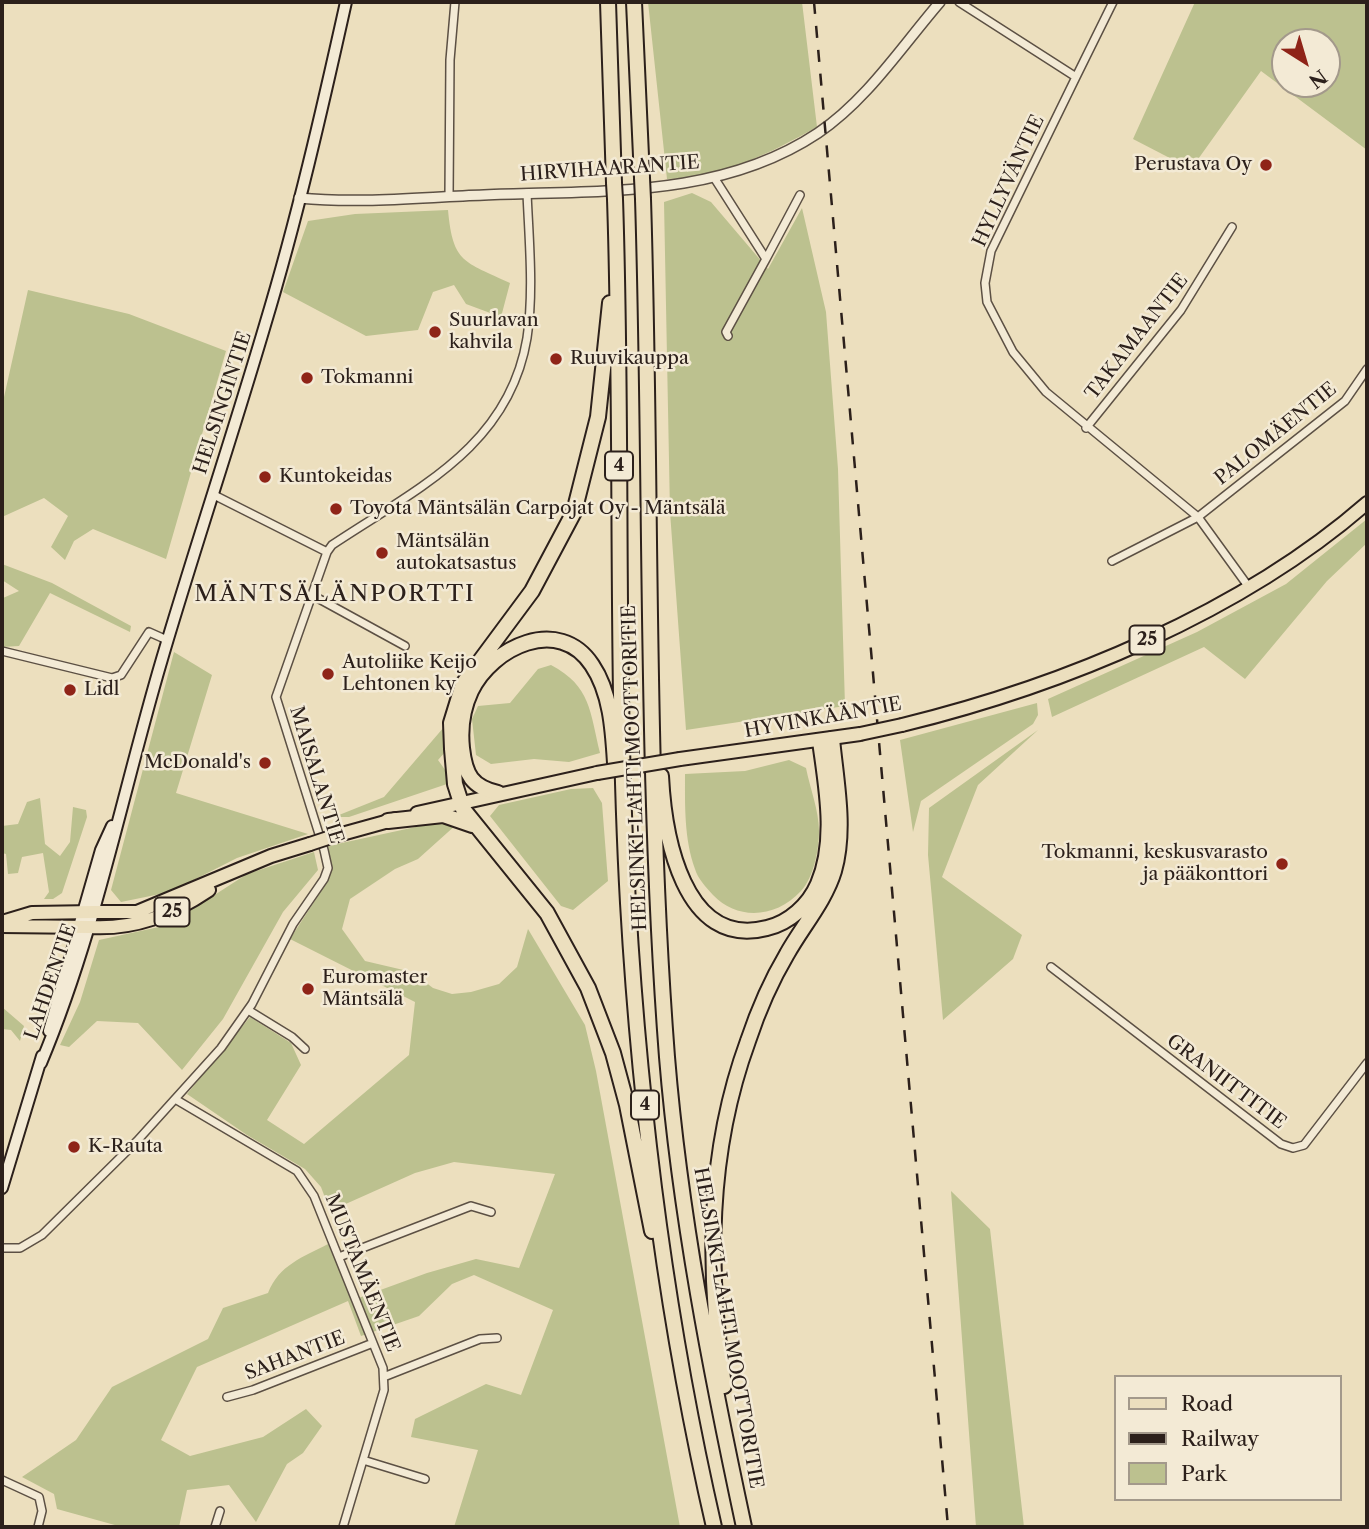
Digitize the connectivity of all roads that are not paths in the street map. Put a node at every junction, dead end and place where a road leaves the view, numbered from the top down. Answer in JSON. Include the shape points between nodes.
{"nodes":[{"id":1,"x":346,"y":2,"type":"edge"},
{"id":2,"x":455,"y":2,"type":"edge"},
{"id":3,"x":608,"y":2,"type":"edge"},
{"id":4,"x":634,"y":2,"type":"edge"},
{"id":5,"x":940,"y":2,"type":"edge"},
{"id":6,"x":959,"y":2,"type":"edge"},
{"id":7,"x":1113,"y":2,"type":"edge"},
{"id":8,"x":1076,"y":77,"type":"junction"},
{"id":9,"x":715,"y":179,"type":"junction"},
{"id":10,"x":527,"y":193,"type":"junction"},
{"id":11,"x":800,"y":195,"type":"dead end"},
{"id":12,"x":449,"y":196,"type":"junction"},
{"id":13,"x":299,"y":198,"type":"junction"},
{"id":14,"x":1232,"y":227,"type":"dead end"},
{"id":15,"x":617,"y":253,"type":"junction"},
{"id":16,"x":766,"y":259,"type":"junction"},
{"id":17,"x":728,"y":336,"type":"dead end"},
{"id":18,"x":1367,"y":369,"type":"edge"},
{"id":19,"x":1086,"y":428,"type":"junction"},
{"id":20,"x":212,"y":494,"type":"junction"},
{"id":21,"x":1367,"y":503,"type":"edge"},
{"id":22,"x":1198,"y":517,"type":"junction"},
{"id":23,"x":327,"y":552,"type":"junction"},
{"id":24,"x":1112,"y":561,"type":"dead end"},
{"id":25,"x":1248,"y":586,"type":"junction"},
{"id":26,"x":312,"y":594,"type":"junction"},
{"id":27,"x":650,"y":617,"type":"junction"},
{"id":28,"x":167,"y":640,"type":"junction"},
{"id":29,"x":405,"y":646,"type":"dead end"},
{"id":30,"x":2,"y":651,"type":"edge"},
{"id":31,"x":826,"y":740,"type":"junction"},
{"id":32,"x":498,"y":793,"type":"junction"},
{"id":33,"x":459,"y":802,"type":"junction"},
{"id":34,"x":388,"y":821,"type":"junction"},
{"id":35,"x":483,"y":834,"type":"junction"},
{"id":36,"x":245,"y":867,"type":"junction"},
{"id":37,"x":628,"y":898,"type":"junction"},
{"id":38,"x":88,"y":912,"type":"junction"},
{"id":39,"x":2,"y":924,"type":"edge"},
{"id":40,"x":84,"y":927,"type":"junction"},
{"id":41,"x":1051,"y":967,"type":"dead end"},
{"id":42,"x":248,"y":1010,"type":"junction"},
{"id":43,"x":305,"y":1049,"type":"dead end"},
{"id":44,"x":1367,"y":1063,"type":"edge"},
{"id":45,"x":176,"y":1099,"type":"junction"},
{"id":46,"x":2,"y":1188,"type":"edge"},
{"id":47,"x":491,"y":1212,"type":"dead end"},
{"id":48,"x":2,"y":1248,"type":"edge"},
{"id":49,"x":339,"y":1257,"type":"junction"},
{"id":50,"x":497,"y":1338,"type":"dead end"},
{"id":51,"x":373,"y":1343,"type":"junction"},
{"id":52,"x":386,"y":1376,"type":"junction"},
{"id":53,"x":684,"y":1380,"type":"junction"},
{"id":54,"x":227,"y":1396,"type":"dead end"},
{"id":55,"x":729,"y":1457,"type":"junction"},
{"id":56,"x":363,"y":1460,"type":"junction"},
{"id":57,"x":425,"y":1479,"type":"dead end"},
{"id":58,"x":2,"y":1480,"type":"edge"},
{"id":59,"x":220,"y":1511,"type":"dead end"},
{"id":60,"x":38,"y":1527,"type":"edge"},
{"id":61,"x":215,"y":1527,"type":"edge"},
{"id":62,"x":343,"y":1527,"type":"edge"},
{"id":63,"x":714,"y":1527,"type":"edge"},
{"id":64,"x":744,"y":1527,"type":"edge"}],
"edges":[{"from":1,"to":13,"type":"main road","name":"HELSINGINTIE"},
{"from":2,"to":12,"type":"street"},
{"from":3,"to":15,"type":"highway","name":"HELSINKI-LAHTI MOOTTORITIE","number":"4","bridge":true},
{"from":4,"to":27,"type":"highway","name":"HELSINKI-LAHTI MOOTTORITIE","number":"4","bridge":true,"via":[[643,199]]},
{"from":5,"to":9,"type":"street","name":"HIRVIHAARANTIE","via":[[837,119],[781,155]]},
{"from":6,"to":8,"type":"street"},
{"from":7,"to":8,"type":"street","name":"HYLLYVÄNTIE"},
{"from":8,"to":19,"type":"street","name":"HYLLYVÄNTIE","via":[[992,251],[985,283],[987,302],[1013,352],[1045,392]]},
{"from":9,"to":10,"type":"street","name":"HIRVIHAARANTIE"},
{"from":9,"to":16,"type":"street"},
{"from":10,"to":12,"type":"street","name":"HIRVIHAARANTIE"},
{"from":10,"to":23,"type":"street","via":[[530,305],[527,338],[511,394],[487,430],[453,464]]},
{"from":11,"to":16,"type":"street"},
{"from":12,"to":13,"type":"street","name":"HIRVIHAARANTIE","via":[[347,201]]},
{"from":13,"to":20,"type":"main road","name":"HELSINGINTIE"},
{"from":14,"to":19,"type":"street","name":"TAKAMAANTIE","via":[[1181,310]]},
{"from":15,"to":33,"type":"highway","via":[[600,405],[583,482],[550,562],[472,669],[458,696],[451,723]]},
{"from":15,"to":37,"type":"highway","name":"HELSINKI-LAHTI MOOTTORITIE","number":"4"},
{"from":16,"to":17,"type":"street","via":[[726,332]]},
{"from":18,"to":22,"type":"street","name":"PALOMÄENTIE","via":[[1345,401]]},
{"from":19,"to":22,"type":"street","name":"HYLLYVÄNTIE"},
{"from":20,"to":23,"type":"street"},
{"from":20,"to":28,"type":"main road","name":"HELSINGINTIE"},
{"from":21,"to":25,"type":"main road","name":"HYVINKÄÄNTIE","number":"25"},
{"from":22,"to":24,"type":"street","name":"PALOMÄENTIE"},
{"from":22,"to":25,"type":"street","name":"HYLLYVÄNTIE"},
{"from":23,"to":26,"type":"street","name":"MAISALANTIE"},
{"from":25,"to":31,"type":"main road","name":"HYVINKÄÄNTIE","number":"25","bridge":true,"via":[[1165,632],[979,706]]},
{"from":26,"to":29,"type":"street"},
{"from":26,"to":42,"type":"street","name":"MAISALANTIE","via":[[276,697],[328,868]]},
{"from":27,"to":31,"type":"highway","via":[[668,836],[690,895],[710,918],[741,930],[771,928],[787,920],[812,895],[823,869],[828,834]]},
{"from":27,"to":55,"type":"highway","name":"HELSINKI-LAHTI MOOTTORITIE","number":"4","via":[[655,871],[668,1062],[690,1236]]},
{"from":28,"to":30,"type":"street","via":[[149,632],[121,675],[112,678]]},
{"from":28,"to":38,"type":"main road","name":"HELSINGINTIE","via":[[119,810],[112,852]]},
{"from":31,"to":32,"type":"main road","name":"HYVINKÄÄNTIE","number":"25","bridge":true,"via":[[680,759]]},
{"from":31,"to":55,"type":"highway","via":[[839,815],[834,872],[759,1010],[734,1080],[716,1169],[712,1260],[718,1346],[731,1427]]},
{"from":32,"to":33,"type":"main road","name":"HYVINKÄÄNTIE","number":"25"},
{"from":32,"to":37,"type":"highway","via":[[471,781],[464,761],[462,722],[472,689],[489,665],[525,642],[546,639],[572,646],[592,665],[608,708]]},
{"from":33,"to":34,"type":"main road","name":"HYVINKÄÄNTIE","number":"25"},
{"from":33,"to":35,"type":"highway"},
{"from":34,"to":35,"type":"highway","via":[[449,816]]},
{"from":34,"to":36,"type":"main road","name":"HYVINKÄÄNTIE","number":"25","bridge":true},
{"from":35,"to":53,"type":"highway","via":[[547,913],[599,1014],[627,1105]]},
{"from":36,"to":38,"type":"main road","name":"HYVINKÄÄNTIE","number":"25","via":[[137,912]]},
{"from":36,"to":40,"type":"main road","name":"HYVINKÄÄNTIE","number":"25","via":[[195,900],[141,924]]},
{"from":37,"to":53,"type":"highway","name":"HELSINKI-LAHTI MOOTTORITIE","number":"4","via":[[642,1079]]},
{"from":38,"to":39,"type":"main road","name":"HYVINKÄÄNTIE","via":[[32,913]]},
{"from":38,"to":40,"type":"main road","name":"LAHDENTIE"},
{"from":39,"to":40,"type":"main road","name":"HYVINKÄÄNTIE"},
{"from":40,"to":46,"type":"main road","name":"LAHDENTIE","via":[[68,999],[41,1063]]},
{"from":41,"to":44,"type":"street","name":"GRANIITTITIE","via":[[1281,1144],[1293,1148],[1304,1145]]},
{"from":42,"to":43,"type":"street"},
{"from":42,"to":45,"type":"street","name":"MAISALANTIE"},
{"from":45,"to":48,"type":"street","name":"MAISALANTIE","via":[[42,1235],[20,1248]]},
{"from":45,"to":49,"type":"street","name":"MUSTAMÄENTIE","via":[[297,1171],[314,1196]]},
{"from":47,"to":49,"type":"street","via":[[471,1206]]},
{"from":49,"to":51,"type":"street","name":"MUSTAMÄENTIE"},
{"from":50,"to":52,"type":"street","via":[[481,1339]]},
{"from":51,"to":52,"type":"street","name":"MUSTAMÄENTIE"},
{"from":51,"to":54,"type":"street","name":"SAHANTIE"},
{"from":52,"to":56,"type":"street","name":"MUSTAMÄENTIE"},
{"from":53,"to":63,"type":"highway","name":"HELSINKI-LAHTI MOOTTORITIE","number":"4"},
{"from":55,"to":64,"type":"highway","name":"HELSINKI-LAHTI MOOTTORITIE","number":"4"},
{"from":56,"to":57,"type":"street"},
{"from":56,"to":62,"type":"street","name":"MUSTAMÄENTIE"},
{"from":58,"to":60,"type":"street","via":[[39,1497]]},
{"from":59,"to":61,"type":"street"}]}
